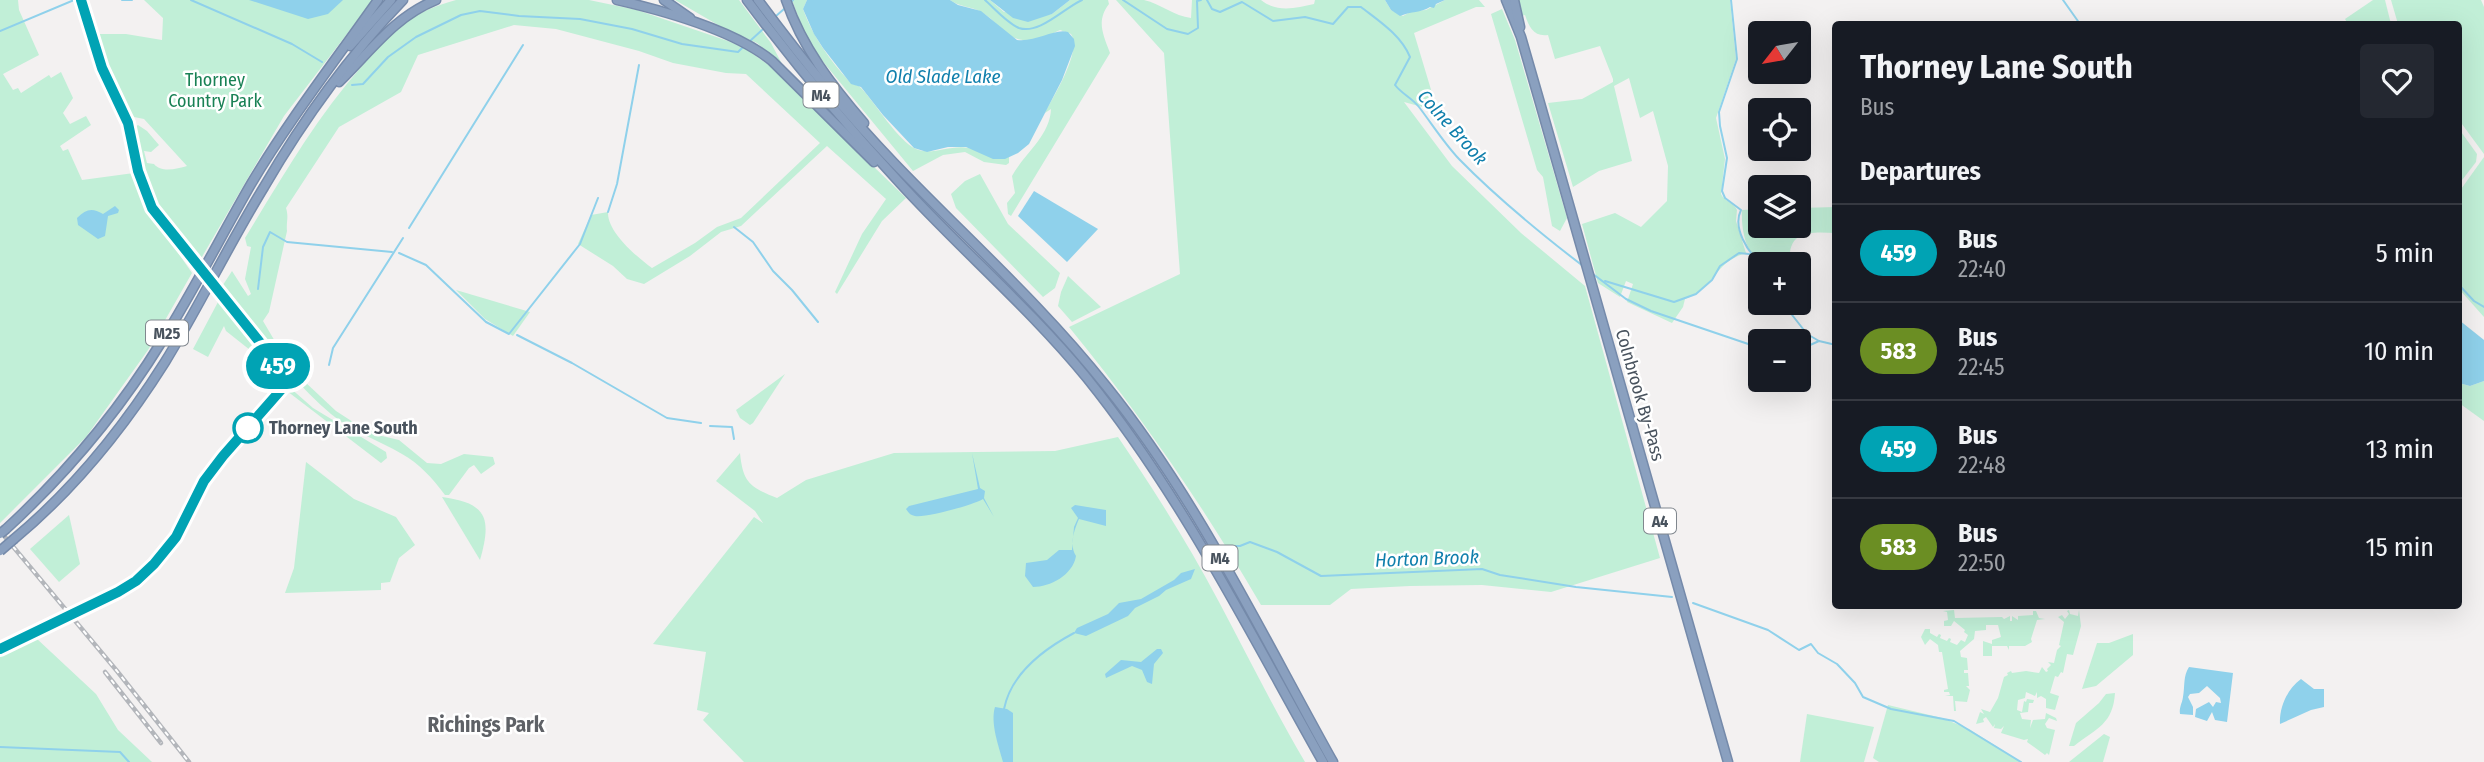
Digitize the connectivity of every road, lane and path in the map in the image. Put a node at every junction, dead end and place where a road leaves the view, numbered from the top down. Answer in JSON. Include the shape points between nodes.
{"nodes":[{"id":1,"x":378,"y":0,"type":"edge"},
{"id":2,"x":391,"y":0,"type":"edge"},
{"id":3,"x":403,"y":0,"type":"edge"},
{"id":4,"x":436,"y":0,"type":"edge"},
{"id":5,"x":617,"y":0,"type":"edge"},
{"id":6,"x":664,"y":0,"type":"edge"},
{"id":7,"x":747,"y":0,"type":"edge"},
{"id":8,"x":758,"y":0,"type":"edge"},
{"id":9,"x":786,"y":0,"type":"edge"},
{"id":10,"x":1507,"y":0,"type":"edge"},
{"id":11,"x":1514,"y":0,"type":"edge"},
{"id":12,"x":708,"y":27,"type":"junction"},
{"id":13,"x":1521,"y":37,"type":"junction"},
{"id":14,"x":335,"y":61,"type":"junction"},
{"id":15,"x":327,"y":93,"type":"junction"},
{"id":16,"x":908,"y":177,"type":"junction"},
{"id":17,"x":901,"y":185,"type":"junction"},
{"id":18,"x":3,"y":531,"type":"edge"},
{"id":19,"x":0,"y":551,"type":"edge"},
{"id":20,"x":1323,"y":762,"type":"edge"},
{"id":21,"x":1333,"y":762,"type":"edge"},
{"id":22,"x":1728,"y":762,"type":"edge"}],
"edges":[{"from":1,"to":14,"type":"highway"},
{"from":2,"to":14,"type":"highway","number":"M25"},
{"from":3,"to":15,"type":"highway","number":"M25"},
{"from":4,"to":15,"type":"highway","via":[[387,31]]},
{"from":5,"to":12,"type":"highway"},
{"from":6,"to":12,"type":"highway"},
{"from":7,"to":17,"type":"highway","number":"M4","via":[[826,101]]},
{"from":8,"to":16,"type":"highway","number":"M4","via":[[845,109]]},
{"from":9,"to":16,"type":"highway","via":[[812,56]]},
{"from":10,"to":13,"type":"highway","name":"Colnbrook By-Pass","number":"A4"},
{"from":11,"to":13,"type":"highway","name":"Colnbrook By-Pass","number":"A4"},
{"from":12,"to":17,"type":"highway","via":[[763,54]]},
{"from":13,"to":22,"type":"highway","name":"Colnbrook By-Pass","number":"A4"},
{"from":14,"to":18,"type":"highway","number":"M25","via":[[259,172],[128,393],[85,449]]},
{"from":15,"to":19,"type":"highway","number":"M25","bridge":true,"via":[[275,168],[135,406],[72,483]]},
{"from":16,"to":21,"type":"highway","number":"M4","via":[[1063,335],[1133,422],[1204,530]]},
{"from":17,"to":20,"type":"highway","number":"M4","via":[[1040,324],[1131,436],[1182,512]]}]}
